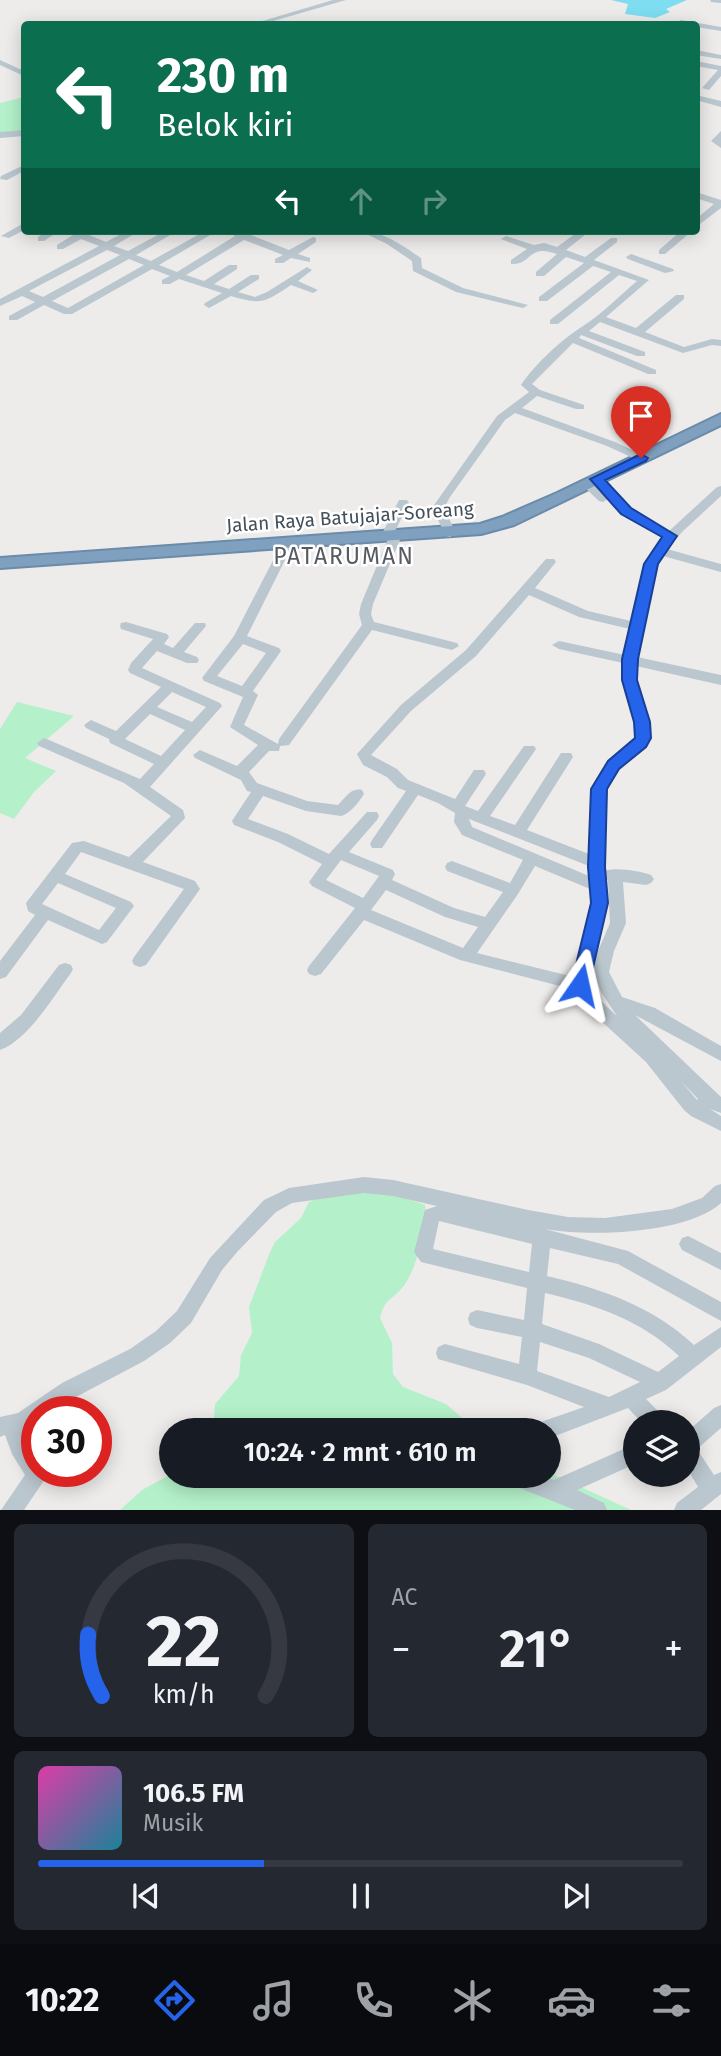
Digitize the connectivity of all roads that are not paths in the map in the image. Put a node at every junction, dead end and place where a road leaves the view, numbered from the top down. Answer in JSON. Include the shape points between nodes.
{"nodes":[{"id":1,"x":342,"y":0,"type":"edge"},
{"id":2,"x":714,"y":0,"type":"edge"},
{"id":3,"x":721,"y":1,"type":"edge"},
{"id":4,"x":267,"y":21,"type":"edge"},
{"id":5,"x":700,"y":25,"type":"edge"},
{"id":6,"x":721,"y":29,"type":"edge"},
{"id":7,"x":700,"y":34,"type":"edge"},
{"id":8,"x":721,"y":38,"type":"edge"},
{"id":9,"x":700,"y":44,"type":"edge"},
{"id":10,"x":721,"y":48,"type":"edge"},
{"id":11,"x":700,"y":53,"type":"edge"},
{"id":12,"x":721,"y":57,"type":"edge"},
{"id":13,"x":1,"y":64,"type":"edge"},
{"id":14,"x":700,"y":65,"type":"edge"},
{"id":15,"x":721,"y":69,"type":"edge"},
{"id":16,"x":21,"y":73,"type":"edge"},
{"id":17,"x":706,"y":88,"type":"dead end"},
{"id":18,"x":700,"y":99,"type":"edge"},
{"id":19,"x":721,"y":104,"type":"edge"},
{"id":20,"x":21,"y":133,"type":"edge"},
{"id":21,"x":721,"y":134,"type":"edge"},
{"id":22,"x":0,"y":135,"type":"edge"},
{"id":23,"x":721,"y":145,"type":"edge"},
{"id":24,"x":21,"y":170,"type":"edge"},
{"id":25,"x":4,"y":178,"type":"dead end"},
{"id":26,"x":700,"y":196,"type":"edge"},
{"id":27,"x":719,"y":201,"type":"edge"},
{"id":28,"x":700,"y":219,"type":"edge"},
{"id":29,"x":21,"y":228,"type":"edge"},
{"id":30,"x":48,"y":235,"type":"edge"},
{"id":31,"x":74,"y":235,"type":"edge"},
{"id":32,"x":81,"y":235,"type":"edge"},
{"id":33,"x":126,"y":235,"type":"edge"},
{"id":34,"x":165,"y":235,"type":"edge"},
{"id":35,"x":205,"y":235,"type":"edge"},
{"id":36,"x":246,"y":235,"type":"edge"},
{"id":37,"x":251,"y":235,"type":"edge"},
{"id":38,"x":374,"y":235,"type":"edge"},
{"id":39,"x":581,"y":235,"type":"edge"},
{"id":40,"x":682,"y":235,"type":"edge"},
{"id":41,"x":6,"y":236,"type":"dead end"},
{"id":42,"x":41,"y":239,"type":"dead end"},
{"id":43,"x":506,"y":239,"type":"dead end"},
{"id":44,"x":313,"y":240,"type":"dead end"},
{"id":45,"x":614,"y":240,"type":"dead end"},
{"id":46,"x":60,"y":247,"type":"dead end"},
{"id":47,"x":108,"y":247,"type":"junction"},
{"id":48,"x":643,"y":247,"type":"dead end"},
{"id":49,"x":534,"y":248,"type":"junction"},
{"id":50,"x":662,"y":252,"type":"dead end"},
{"id":51,"x":290,"y":253,"type":"junction"},
{"id":52,"x":561,"y":253,"type":"junction"},
{"id":53,"x":129,"y":256,"type":"junction"},
{"id":54,"x":631,"y":257,"type":"junction"},
{"id":55,"x":279,"y":261,"type":"dead end"},
{"id":56,"x":515,"y":262,"type":"dead end"},
{"id":57,"x":589,"y":262,"type":"junction"},
{"id":58,"x":150,"y":265,"type":"junction"},
{"id":59,"x":233,"y":267,"type":"dead end"},
{"id":60,"x":616,"y":270,"type":"junction"},
{"id":61,"x":669,"y":271,"type":"dead end"},
{"id":62,"x":540,"y":274,"type":"dead end"},
{"id":63,"x":178,"y":276,"type":"junction"},
{"id":64,"x":255,"y":277,"type":"dead end"},
{"id":65,"x":289,"y":281,"type":"junction"},
{"id":66,"x":166,"y":282,"type":"dead end"},
{"id":67,"x":208,"y":283,"type":"junction"},
{"id":68,"x":313,"y":290,"type":"dead end"},
{"id":69,"x":22,"y":292,"type":"junction"},
{"id":70,"x":231,"y":292,"type":"junction"},
{"id":71,"x":271,"y":294,"type":"junction"},
{"id":72,"x":680,"y":297,"type":"dead end"},
{"id":73,"x":543,"y":299,"type":"dead end"},
{"id":74,"x":284,"y":300,"type":"dead end"},
{"id":75,"x":44,"y":302,"type":"junction"},
{"id":76,"x":0,"y":303,"type":"edge"},
{"id":77,"x":209,"y":305,"type":"dead end"},
{"id":78,"x":523,"y":306,"type":"dead end"},
{"id":79,"x":13,"y":318,"type":"dead end"},
{"id":80,"x":603,"y":320,"type":"junction"},
{"id":81,"x":637,"y":332,"type":"junction"},
{"id":82,"x":578,"y":334,"type":"junction"},
{"id":83,"x":721,"y":343,"type":"edge"},
{"id":84,"x":641,"y":354,"type":"dead end"},
{"id":85,"x":621,"y":359,"type":"junction"},
{"id":86,"x":610,"y":367,"type":"dead end"},
{"id":87,"x":652,"y":372,"type":"dead end"},
{"id":88,"x":536,"y":392,"type":"junction"},
{"id":89,"x":580,"y":407,"type":"dead end"},
{"id":90,"x":514,"y":409,"type":"junction"},
{"id":91,"x":721,"y":419,"type":"edge"},
{"id":92,"x":641,"y":458,"type":"junction"},
{"id":93,"x":592,"y":482,"type":"junction"},
{"id":94,"x":721,"y":490,"type":"edge"},
{"id":95,"x":603,"y":498,"type":"dead end"},
{"id":96,"x":402,"y":503,"type":"dead end"},
{"id":97,"x":450,"y":533,"type":"junction"},
{"id":98,"x":392,"y":536,"type":"junction"},
{"id":99,"x":670,"y":536,"type":"junction"},
{"id":100,"x":287,"y":544,"type":"junction"},
{"id":101,"x":659,"y":551,"type":"junction"},
{"id":102,"x":550,"y":562,"type":"dead end"},
{"id":103,"x":0,"y":563,"type":"edge"},
{"id":104,"x":721,"y":568,"type":"edge"},
{"id":105,"x":527,"y":589,"type":"junction"},
{"id":106,"x":369,"y":625,"type":"junction"},
{"id":107,"x":126,"y":626,"type":"dead end"},
{"id":108,"x":201,"y":626,"type":"dead end"},
{"id":109,"x":637,"y":626,"type":"junction"},
{"id":110,"x":240,"y":638,"type":"junction"},
{"id":111,"x":155,"y":645,"type":"junction"},
{"id":112,"x":559,"y":645,"type":"dead end"},
{"id":113,"x":452,"y":646,"type":"dead end"},
{"id":114,"x":176,"y":653,"type":"junction"},
{"id":115,"x":630,"y":659,"type":"junction"},
{"id":116,"x":192,"y":660,"type":"dead end"},
{"id":117,"x":208,"y":678,"type":"junction"},
{"id":118,"x":721,"y":680,"type":"edge"},
{"id":119,"x":170,"y":686,"type":"junction"},
{"id":120,"x":244,"y":692,"type":"junction"},
{"id":121,"x":188,"y":694,"type":"junction"},
{"id":122,"x":148,"y":708,"type":"junction"},
{"id":123,"x":91,"y":725,"type":"dead end"},
{"id":124,"x":195,"y":729,"type":"junction"},
{"id":125,"x":118,"y":737,"type":"junction"},
{"id":126,"x":44,"y":743,"type":"dead end"},
{"id":127,"x":275,"y":745,"type":"junction"},
{"id":128,"x":528,"y":749,"type":"dead end"},
{"id":129,"x":200,"y":755,"type":"dead end"},
{"id":130,"x":566,"y":757,"type":"dead end"},
{"id":131,"x":164,"y":762,"type":"junction"},
{"id":132,"x":239,"y":773,"type":"junction"},
{"id":133,"x":479,"y":774,"type":"dead end"},
{"id":134,"x":141,"y":787,"type":"junction"},
{"id":135,"x":415,"y":789,"type":"junction"},
{"id":136,"x":260,"y":790,"type":"junction"},
{"id":137,"x":357,"y":794,"type":"dead end"},
{"id":138,"x":460,"y":809,"type":"junction"},
{"id":139,"x":372,"y":816,"type":"dead end"},
{"id":140,"x":481,"y":818,"type":"junction"},
{"id":141,"x":518,"y":832,"type":"junction"},
{"id":142,"x":377,"y":844,"type":"dead end"},
{"id":143,"x":334,"y":857,"type":"junction"},
{"id":144,"x":532,"y":858,"type":"junction"},
{"id":145,"x":132,"y":863,"type":"junction"},
{"id":146,"x":452,"y":867,"type":"dead end"},
{"id":147,"x":597,"y":874,"type":"junction"},
{"id":148,"x":54,"y":876,"type":"junction"},
{"id":149,"x":615,"y":876,"type":"junction"},
{"id":150,"x":646,"y":879,"type":"dead end"},
{"id":151,"x":383,"y":882,"type":"junction"},
{"id":152,"x":513,"y":890,"type":"junction"},
{"id":153,"x":363,"y":909,"type":"junction"},
{"id":154,"x":46,"y":912,"type":"junction"},
{"id":155,"x":596,"y":918,"type":"junction"},
{"id":156,"x":618,"y":923,"type":"junction"},
{"id":157,"x":488,"y":924,"type":"junction"},
{"id":158,"x":466,"y":956,"type":"junction"},
{"id":159,"x":140,"y":961,"type":"dead end"},
{"id":160,"x":65,"y":970,"type":"dead end"},
{"id":161,"x":315,"y":970,"type":"dead end"},
{"id":162,"x":0,"y":973,"type":"edge"},
{"id":163,"x":580,"y":985,"type":"junction"},
{"id":164,"x":617,"y":1002,"type":"junction"},
{"id":165,"x":0,"y":1042,"type":"edge"},
{"id":166,"x":721,"y":1054,"type":"edge"},
{"id":167,"x":709,"y":1105,"type":"edge"},
{"id":168,"x":721,"y":1124,"type":"edge"},
{"id":169,"x":721,"y":1192,"type":"edge"},
{"id":170,"x":542,"y":1236,"type":"junction"},
{"id":171,"x":688,"y":1244,"type":"dead end"},
{"id":172,"x":721,"y":1262,"type":"edge"},
{"id":173,"x":538,"y":1284,"type":"junction"},
{"id":174,"x":721,"y":1312,"type":"edge"},
{"id":175,"x":477,"y":1318,"type":"dead end"},
{"id":176,"x":533,"y":1330,"type":"junction"},
{"id":177,"x":721,"y":1336,"type":"edge"},
{"id":178,"x":444,"y":1353,"type":"dead end"},
{"id":179,"x":693,"y":1356,"type":"junction"},
{"id":180,"x":527,"y":1376,"type":"junction"},
{"id":181,"x":659,"y":1382,"type":"junction"},
{"id":182,"x":630,"y":1397,"type":"junction"},
{"id":183,"x":610,"y":1407,"type":"junction"},
{"id":184,"x":643,"y":1410,"type":"edge"},
{"id":185,"x":721,"y":1415,"type":"edge"},
{"id":186,"x":6,"y":1426,"type":"edge"},
{"id":187,"x":561,"y":1426,"type":"edge"},
{"id":188,"x":700,"y":1433,"type":"edge"},
{"id":189,"x":623,"y":1459,"type":"edge"},
{"id":190,"x":700,"y":1466,"type":"edge"},
{"id":191,"x":716,"y":1485,"type":"edge"},
{"id":192,"x":548,"y":1488,"type":"edge"},
{"id":193,"x":554,"y":1490,"type":"junction"},
{"id":194,"x":11,"y":1510,"type":"edge"},
{"id":195,"x":597,"y":1510,"type":"edge"},
{"id":196,"x":684,"y":1510,"type":"edge"}],
"edges":[{"from":1,"to":4,"type":"street"},
{"from":2,"to":3,"type":"street"},
{"from":5,"to":6,"type":"street"},
{"from":7,"to":8,"type":"street"},
{"from":9,"to":10,"type":"street"},
{"from":11,"to":12,"type":"street"},
{"from":13,"to":16,"type":"street"},
{"from":14,"to":15,"type":"street"},
{"from":15,"to":17,"type":"street"},
{"from":18,"to":19,"type":"street"},
{"from":20,"to":22,"type":"street"},
{"from":21,"to":23,"type":"street","via":[[715,141]]},
{"from":24,"to":25,"type":"street"},
{"from":26,"to":27,"type":"street"},
{"from":27,"to":28,"type":"street"},
{"from":29,"to":41,"type":"street"},
{"from":30,"to":42,"type":"street"},
{"from":31,"to":46,"type":"street"},
{"from":32,"to":47,"type":"street"},
{"from":33,"to":47,"type":"street"},
{"from":34,"to":53,"type":"street"},
{"from":35,"to":58,"type":"street"},
{"from":36,"to":63,"type":"street"},
{"from":37,"to":51,"type":"street"},
{"from":38,"to":78,"type":"street","via":[[417,260],[417,269],[460,290]]},
{"from":39,"to":52,"type":"street"},
{"from":40,"to":50,"type":"street"},
{"from":43,"to":49,"type":"street"},
{"from":44,"to":51,"type":"street"},
{"from":45,"to":57,"type":"street"},
{"from":47,"to":53,"type":"street"},
{"from":47,"to":69,"type":"street"},
{"from":48,"to":54,"type":"street"},
{"from":49,"to":52,"type":"street","via":[[544,246]]},
{"from":49,"to":56,"type":"street"},
{"from":51,"to":55,"type":"street"},
{"from":51,"to":65,"type":"street","via":[[307,265]]},
{"from":52,"to":57,"type":"street"},
{"from":52,"to":62,"type":"street"},
{"from":53,"to":58,"type":"street"},
{"from":53,"to":75,"type":"street"},
{"from":54,"to":60,"type":"street"},
{"from":54,"to":61,"type":"street"},
{"from":57,"to":60,"type":"street"},
{"from":57,"to":73,"type":"street"},
{"from":58,"to":63,"type":"street"},
{"from":58,"to":75,"type":"street","via":[[73,314]]},
{"from":59,"to":67,"type":"street"},
{"from":60,"to":80,"type":"street","via":[[652,284]]},
{"from":60,"to":82,"type":"street","via":[[554,322]]},
{"from":63,"to":66,"type":"street"},
{"from":63,"to":67,"type":"street"},
{"from":64,"to":70,"type":"street"},
{"from":65,"to":68,"type":"street"},
{"from":65,"to":71,"type":"street"},
{"from":67,"to":70,"type":"street"},
{"from":69,"to":75,"type":"street"},
{"from":69,"to":76,"type":"street"},
{"from":70,"to":71,"type":"street","via":[[255,300]]},
{"from":70,"to":77,"type":"street"},
{"from":71,"to":74,"type":"street"},
{"from":72,"to":81,"type":"street"},
{"from":75,"to":79,"type":"street"},
{"from":80,"to":81,"type":"street"},
{"from":80,"to":82,"type":"street"},
{"from":81,"to":83,"type":"street","via":[[683,350]]},
{"from":82,"to":84,"type":"street"},
{"from":82,"to":85,"type":"street"},
{"from":82,"to":88,"type":"street","via":[[528,380],[526,384]]},
{"from":85,"to":86,"type":"street"},
{"from":85,"to":87,"type":"street"},
{"from":88,"to":89,"type":"street"},
{"from":88,"to":90,"type":"street"},
{"from":90,"to":92,"type":"street"},
{"from":90,"to":97,"type":"street","via":[[501,418],[444,497],[439,511]]},
{"from":91,"to":92,"type":"highway","name":"Jalan Raya Batujajar-Soreang"},
{"from":92,"to":93,"type":"highway","name":"Jalan Raya Batujajar-Soreang"},
{"from":93,"to":95,"type":"street"},
{"from":93,"to":97,"type":"highway","name":"Jalan Raya Batujajar-Soreang","via":[[508,520]]},
{"from":93,"to":99,"type":"street","via":[[626,511]]},
{"from":94,"to":99,"type":"street"},
{"from":96,"to":98,"type":"street"},
{"from":97,"to":98,"type":"highway","name":"Jalan Raya Batujajar-Soreang"},
{"from":98,"to":100,"type":"highway","name":"Jalan Raya Batujajar-Soreang"},
{"from":98,"to":106,"type":"street","via":[[367,604]]},
{"from":99,"to":101,"type":"street"},
{"from":100,"to":103,"type":"highway","name":"Jalan Raya Batujajar-Soreang"},
{"from":100,"to":110,"type":"street"},
{"from":101,"to":104,"type":"street"},
{"from":101,"to":109,"type":"street","via":[[646,578]]},
{"from":102,"to":105,"type":"street"},
{"from":105,"to":109,"type":"street","via":[[584,614]]},
{"from":105,"to":135,"type":"street","via":[[471,653],[405,708],[364,754],[368,761]]},
{"from":106,"to":113,"type":"street"},
{"from":106,"to":127,"type":"street"},
{"from":107,"to":111,"type":"street","via":[[162,637]]},
{"from":108,"to":114,"type":"street"},
{"from":109,"to":115,"type":"street"},
{"from":110,"to":117,"type":"street"},
{"from":110,"to":120,"type":"street","via":[[274,651]]},
{"from":111,"to":114,"type":"street"},
{"from":111,"to":119,"type":"street","via":[[135,670]]},
{"from":112,"to":115,"type":"street"},
{"from":114,"to":116,"type":"street"},
{"from":115,"to":118,"type":"street"},
{"from":115,"to":147,"type":"street","via":[[629,680],[644,734],[614,765],[599,789]]},
{"from":117,"to":120,"type":"street"},
{"from":117,"to":121,"type":"street"},
{"from":119,"to":121,"type":"street"},
{"from":119,"to":122,"type":"street"},
{"from":120,"to":127,"type":"street","via":[[251,695],[237,727]]},
{"from":121,"to":124,"type":"street","via":[[215,706]]},
{"from":122,"to":124,"type":"street"},
{"from":122,"to":125,"type":"street"},
{"from":123,"to":125,"type":"street"},
{"from":124,"to":131,"type":"street"},
{"from":125,"to":131,"type":"street","via":[[116,742]]},
{"from":126,"to":134,"type":"street"},
{"from":127,"to":132,"type":"street"},
{"from":128,"to":140,"type":"street"},
{"from":129,"to":132,"type":"street"},
{"from":130,"to":141,"type":"street"},
{"from":131,"to":134,"type":"street"},
{"from":132,"to":136,"type":"street"},
{"from":133,"to":138,"type":"street"},
{"from":134,"to":145,"type":"street","via":[[179,816]]},
{"from":135,"to":138,"type":"street"},
{"from":135,"to":142,"type":"street"},
{"from":136,"to":137,"type":"street","via":[[306,806],[341,811]]},
{"from":136,"to":143,"type":"street","via":[[240,821]]},
{"from":138,"to":140,"type":"street"},
{"from":138,"to":144,"type":"street","via":[[467,831]]},
{"from":139,"to":143,"type":"street"},
{"from":140,"to":141,"type":"street"},
{"from":141,"to":147,"type":"street"},
{"from":143,"to":151,"type":"street","via":[[388,874]]},
{"from":143,"to":153,"type":"street","via":[[317,882]]},
{"from":144,"to":147,"type":"street"},
{"from":144,"to":152,"type":"street"},
{"from":145,"to":148,"type":"street","via":[[80,846]]},
{"from":145,"to":159,"type":"street","via":[[192,889]]},
{"from":146,"to":152,"type":"street"},
{"from":147,"to":149,"type":"street"},
{"from":147,"to":155,"type":"street"},
{"from":148,"to":154,"type":"street","via":[[33,906]]},
{"from":148,"to":154,"type":"street","via":[[126,906],[102,938]]},
{"from":149,"to":150,"type":"street"},
{"from":149,"to":156,"type":"street"},
{"from":151,"to":153,"type":"street"},
{"from":151,"to":157,"type":"street","via":[[450,913]]},
{"from":152,"to":157,"type":"street"},
{"from":153,"to":158,"type":"street"},
{"from":153,"to":161,"type":"street"},
{"from":154,"to":162,"type":"street"},
{"from":155,"to":156,"type":"street"},
{"from":155,"to":163,"type":"street"},
{"from":156,"to":164,"type":"street","via":[[601,972]]},
{"from":157,"to":158,"type":"street"},
{"from":158,"to":163,"type":"street"},
{"from":160,"to":165,"type":"street","via":[[27,1020]]},
{"from":163,"to":167,"type":"street","via":[[588,1000],[646,1050],[680,1096]]},
{"from":164,"to":166,"type":"street","via":[[649,1013]]},
{"from":164,"to":167,"type":"street"},
{"from":167,"to":168,"type":"street"},
{"from":169,"to":186,"type":"street","via":[[708,1204],[672,1217],[604,1226],[528,1218],[383,1187],[349,1185],[289,1196],[270,1206],[232,1245],[184,1317],[163,1337]]},
{"from":170,"to":173,"type":"street"},
{"from":170,"to":173,"type":"street","via":[[439,1213],[432,1216],[423,1252],[436,1260]]},
{"from":170,"to":174,"type":"street","via":[[622,1257]]},
{"from":171,"to":172,"type":"street"},
{"from":173,"to":176,"type":"street"},
{"from":173,"to":179,"type":"street","via":[[590,1295],[643,1317]]},
{"from":175,"to":176,"type":"street"},
{"from":176,"to":180,"type":"street"},
{"from":176,"to":181,"type":"street","via":[[597,1350]]},
{"from":177,"to":179,"type":"street"},
{"from":178,"to":180,"type":"street"},
{"from":179,"to":181,"type":"street"},
{"from":180,"to":183,"type":"street"},
{"from":181,"to":182,"type":"street"},
{"from":182,"to":183,"type":"street"},
{"from":182,"to":184,"type":"street"},
{"from":183,"to":187,"type":"street"},
{"from":185,"to":188,"type":"street"},
{"from":186,"to":194,"type":"street","via":[[37,1476]]},
{"from":189,"to":193,"type":"street"},
{"from":190,"to":191,"type":"street"},
{"from":191,"to":196,"type":"street"},
{"from":192,"to":193,"type":"street"},
{"from":193,"to":195,"type":"street"}]}
